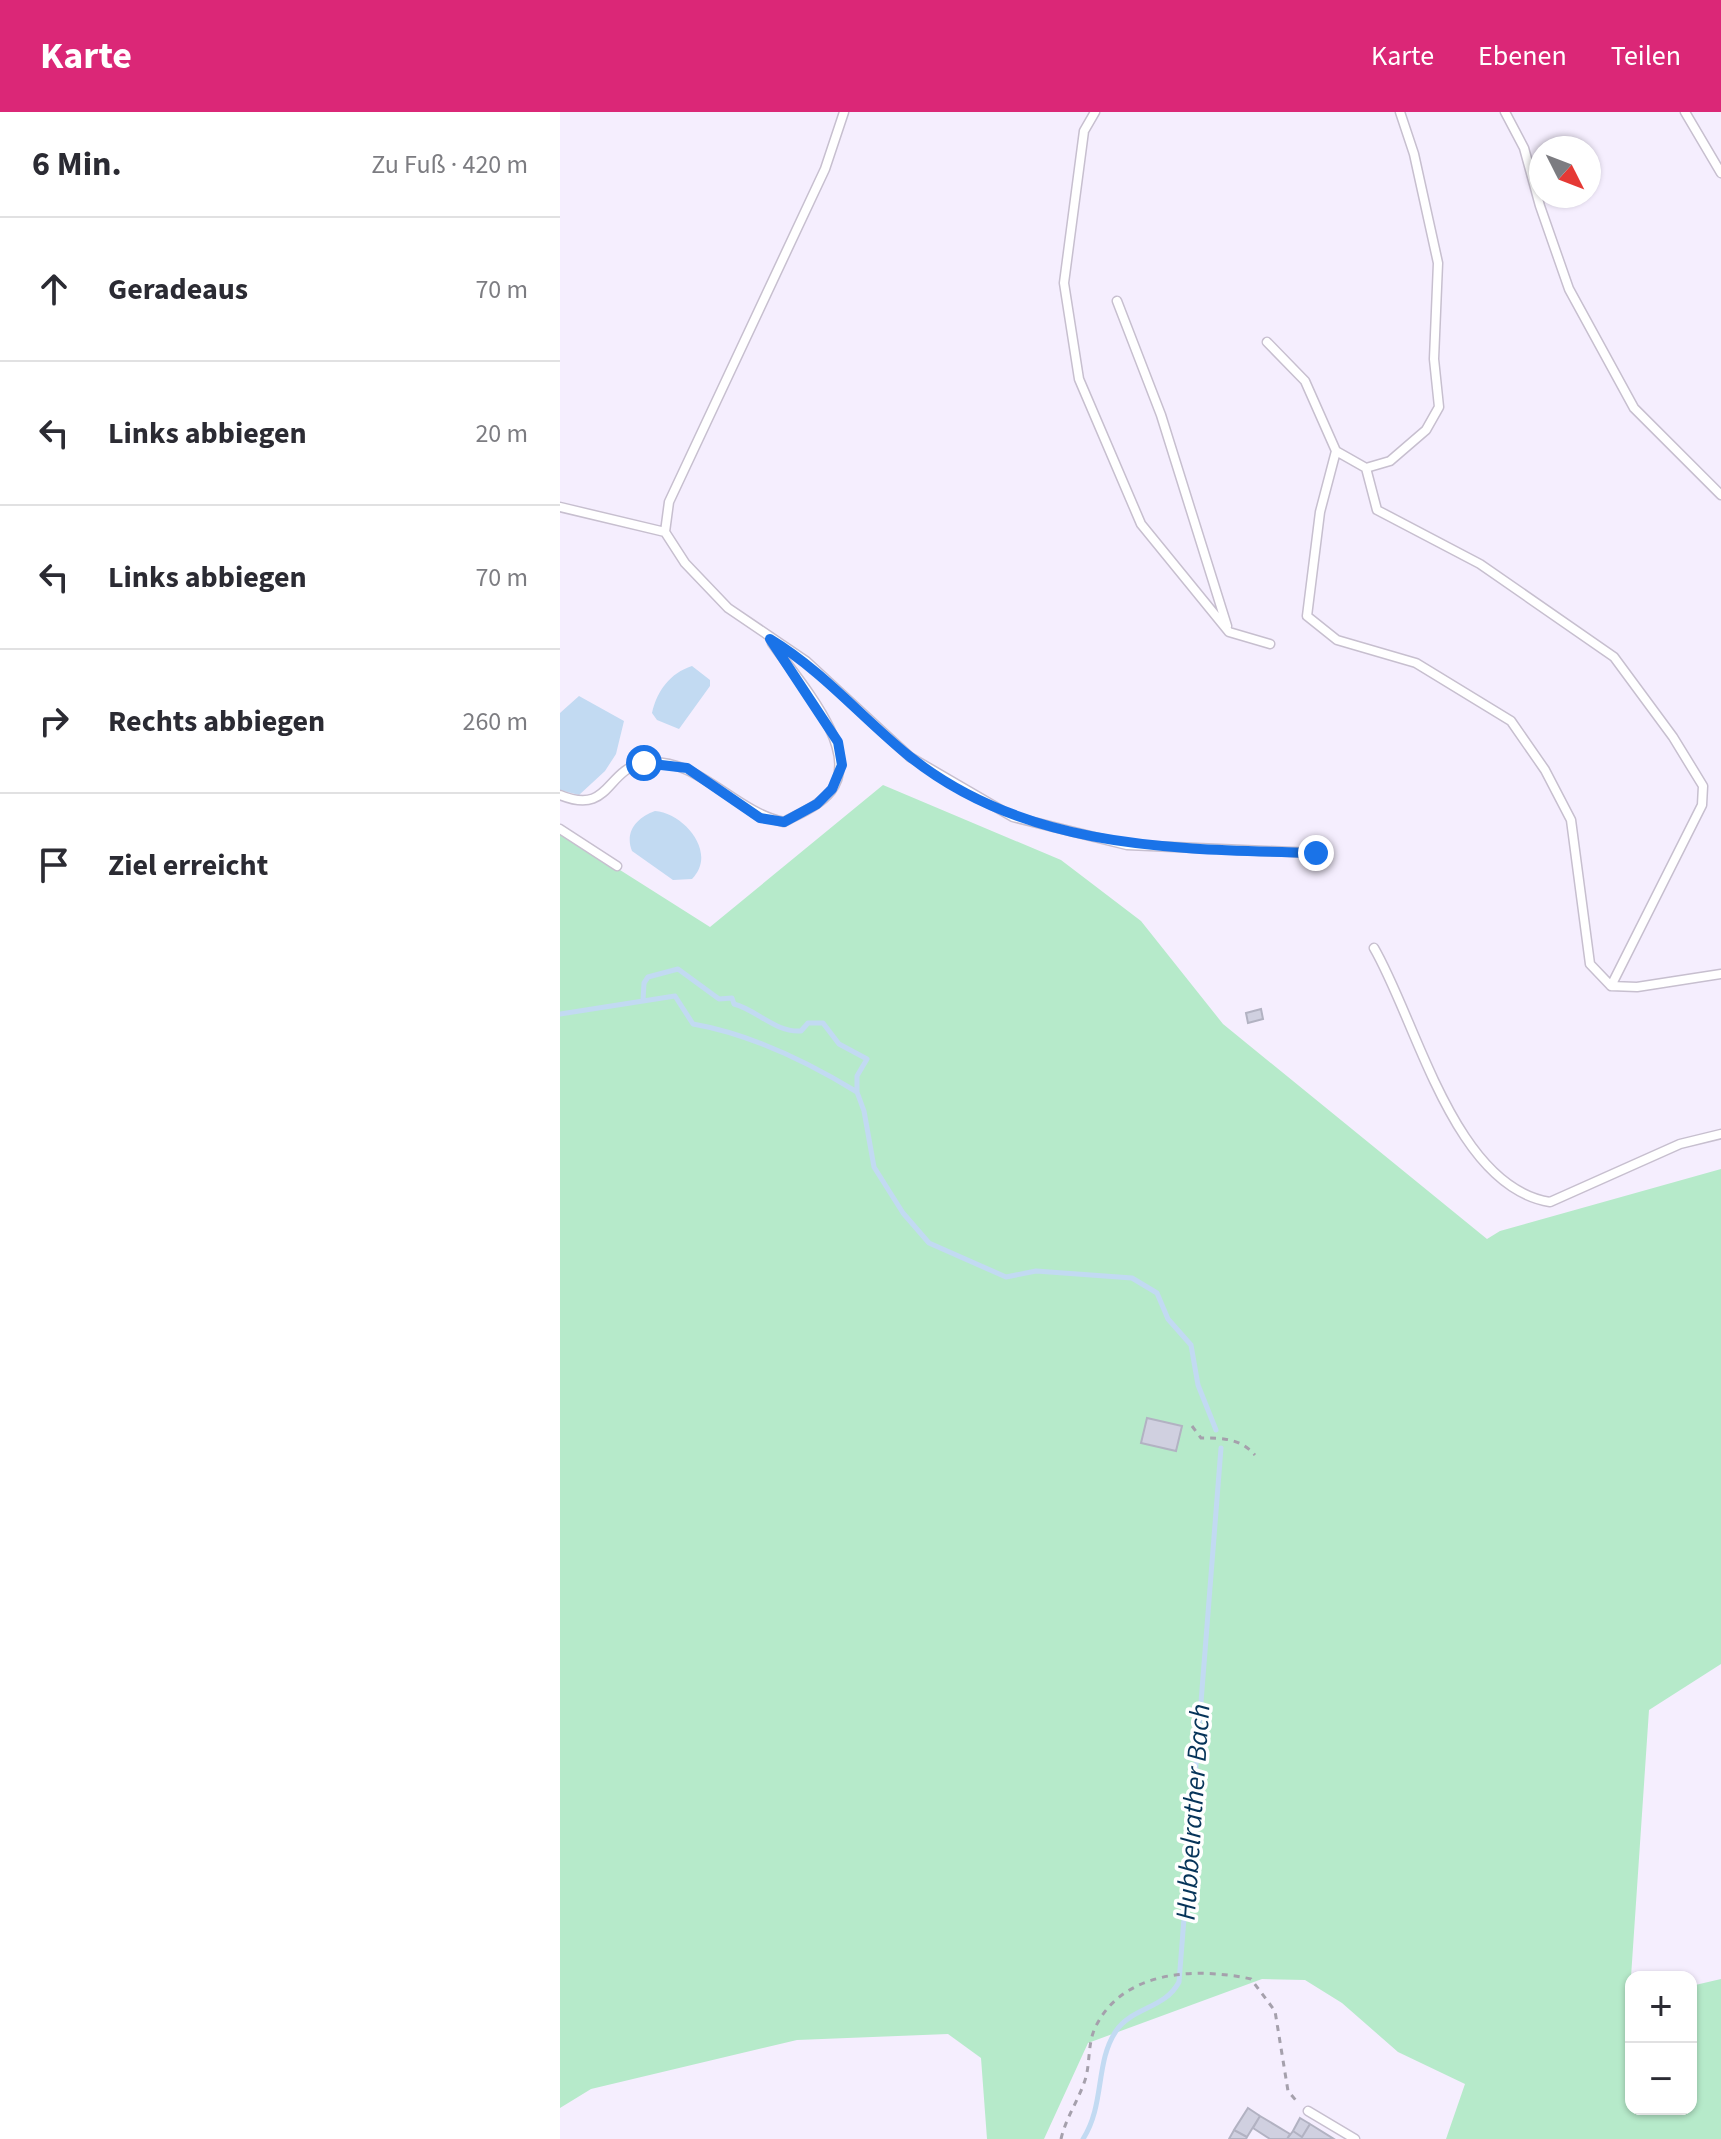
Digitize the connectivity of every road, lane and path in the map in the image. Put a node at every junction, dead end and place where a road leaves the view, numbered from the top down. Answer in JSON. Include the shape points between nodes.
{"nodes":[{"id":1,"x":844,"y":112,"type":"edge"},
{"id":2,"x":1095,"y":112,"type":"edge"},
{"id":3,"x":1400,"y":112,"type":"edge"},
{"id":4,"x":1505,"y":112,"type":"edge"},
{"id":5,"x":1685,"y":112,"type":"edge"},
{"id":6,"x":1721,"y":173,"type":"edge"},
{"id":7,"x":1117,"y":301,"type":"dead end"},
{"id":8,"x":1267,"y":342,"type":"dead end"},
{"id":9,"x":1336,"y":451,"type":"junction"},
{"id":10,"x":1366,"y":468,"type":"junction"},
{"id":11,"x":1721,"y":495,"type":"edge"},
{"id":12,"x":560,"y":507,"type":"edge"},
{"id":13,"x":665,"y":532,"type":"junction"},
{"id":14,"x":1229,"y":632,"type":"junction"},
{"id":15,"x":770,"y":639,"type":"junction"},
{"id":16,"x":1270,"y":644,"type":"dead end"},
{"id":17,"x":560,"y":795,"type":"edge"},
{"id":18,"x":560,"y":829,"type":"edge"},
{"id":19,"x":1316,"y":853,"type":"dead end"},
{"id":20,"x":617,"y":866,"type":"dead end"},
{"id":21,"x":1374,"y":948,"type":"dead end"},
{"id":22,"x":1721,"y":974,"type":"edge"},
{"id":23,"x":1611,"y":986,"type":"junction"},
{"id":24,"x":1721,"y":1134,"type":"edge"},
{"id":25,"x":1192,"y":1426,"type":"dead end"},
{"id":26,"x":1255,"y":1455,"type":"dead end"},
{"id":27,"x":1308,"y":2111,"type":"joint"},
{"id":28,"x":1061,"y":2139,"type":"edge"},
{"id":29,"x":1355,"y":2139,"type":"edge"}],
"edges":[{"from":1,"to":13,"type":"lane","via":[[825,169],[669,502]]},
{"from":2,"to":14,"type":"lane","via":[[1084,131],[1064,283],[1079,379],[1141,524]]},
{"from":3,"to":10,"type":"lane","via":[[1438,263],[1434,359],[1439,407],[1426,430],[1390,461]]},
{"from":4,"to":11,"type":"lane","via":[[1524,148],[1569,289],[1634,408]]},
{"from":5,"to":6,"type":"lane"},
{"from":7,"to":14,"type":"lane","via":[[1161,415]]},
{"from":8,"to":9,"type":"lane","via":[[1305,381]]},
{"from":9,"to":10,"type":"lane"},
{"from":9,"to":23,"type":"lane","via":[[1320,512],[1307,616],[1337,640],[1416,663],[1511,721],[1571,820],[1590,964]]},
{"from":10,"to":23,"type":"lane","via":[[1377,510],[1480,564],[1614,657],[1703,786],[1702,805]]},
{"from":12,"to":13,"type":"lane"},
{"from":13,"to":15,"type":"lane","via":[[685,563],[728,608]]},
{"from":14,"to":16,"type":"lane"},
{"from":15,"to":17,"type":"lane","via":[[838,742],[842,765],[832,789],[817,804],[784,822],[760,818],[687,768],[644,763],[623,773],[601,796],[578,803]]},
{"from":15,"to":19,"type":"lane","via":[[806,661],[910,757],[1013,817],[1127,845]]},
{"from":18,"to":20,"type":"lane"},
{"from":21,"to":24,"type":"lane","via":[[1474,1154],[1514,1191],[1550,1202],[1680,1144]]},
{"from":22,"to":23,"type":"lane"},
{"from":25,"to":26,"type":"path","via":[[1201,1438],[1227,1438]]},
{"from":27,"to":28,"type":"path","via":[[1288,2091],[1275,2011],[1251,1979],[1170,1975],[1142,1981],[1105,2011],[1093,2031],[1087,2074]]},
{"from":27,"to":29,"type":"lane"}]}
